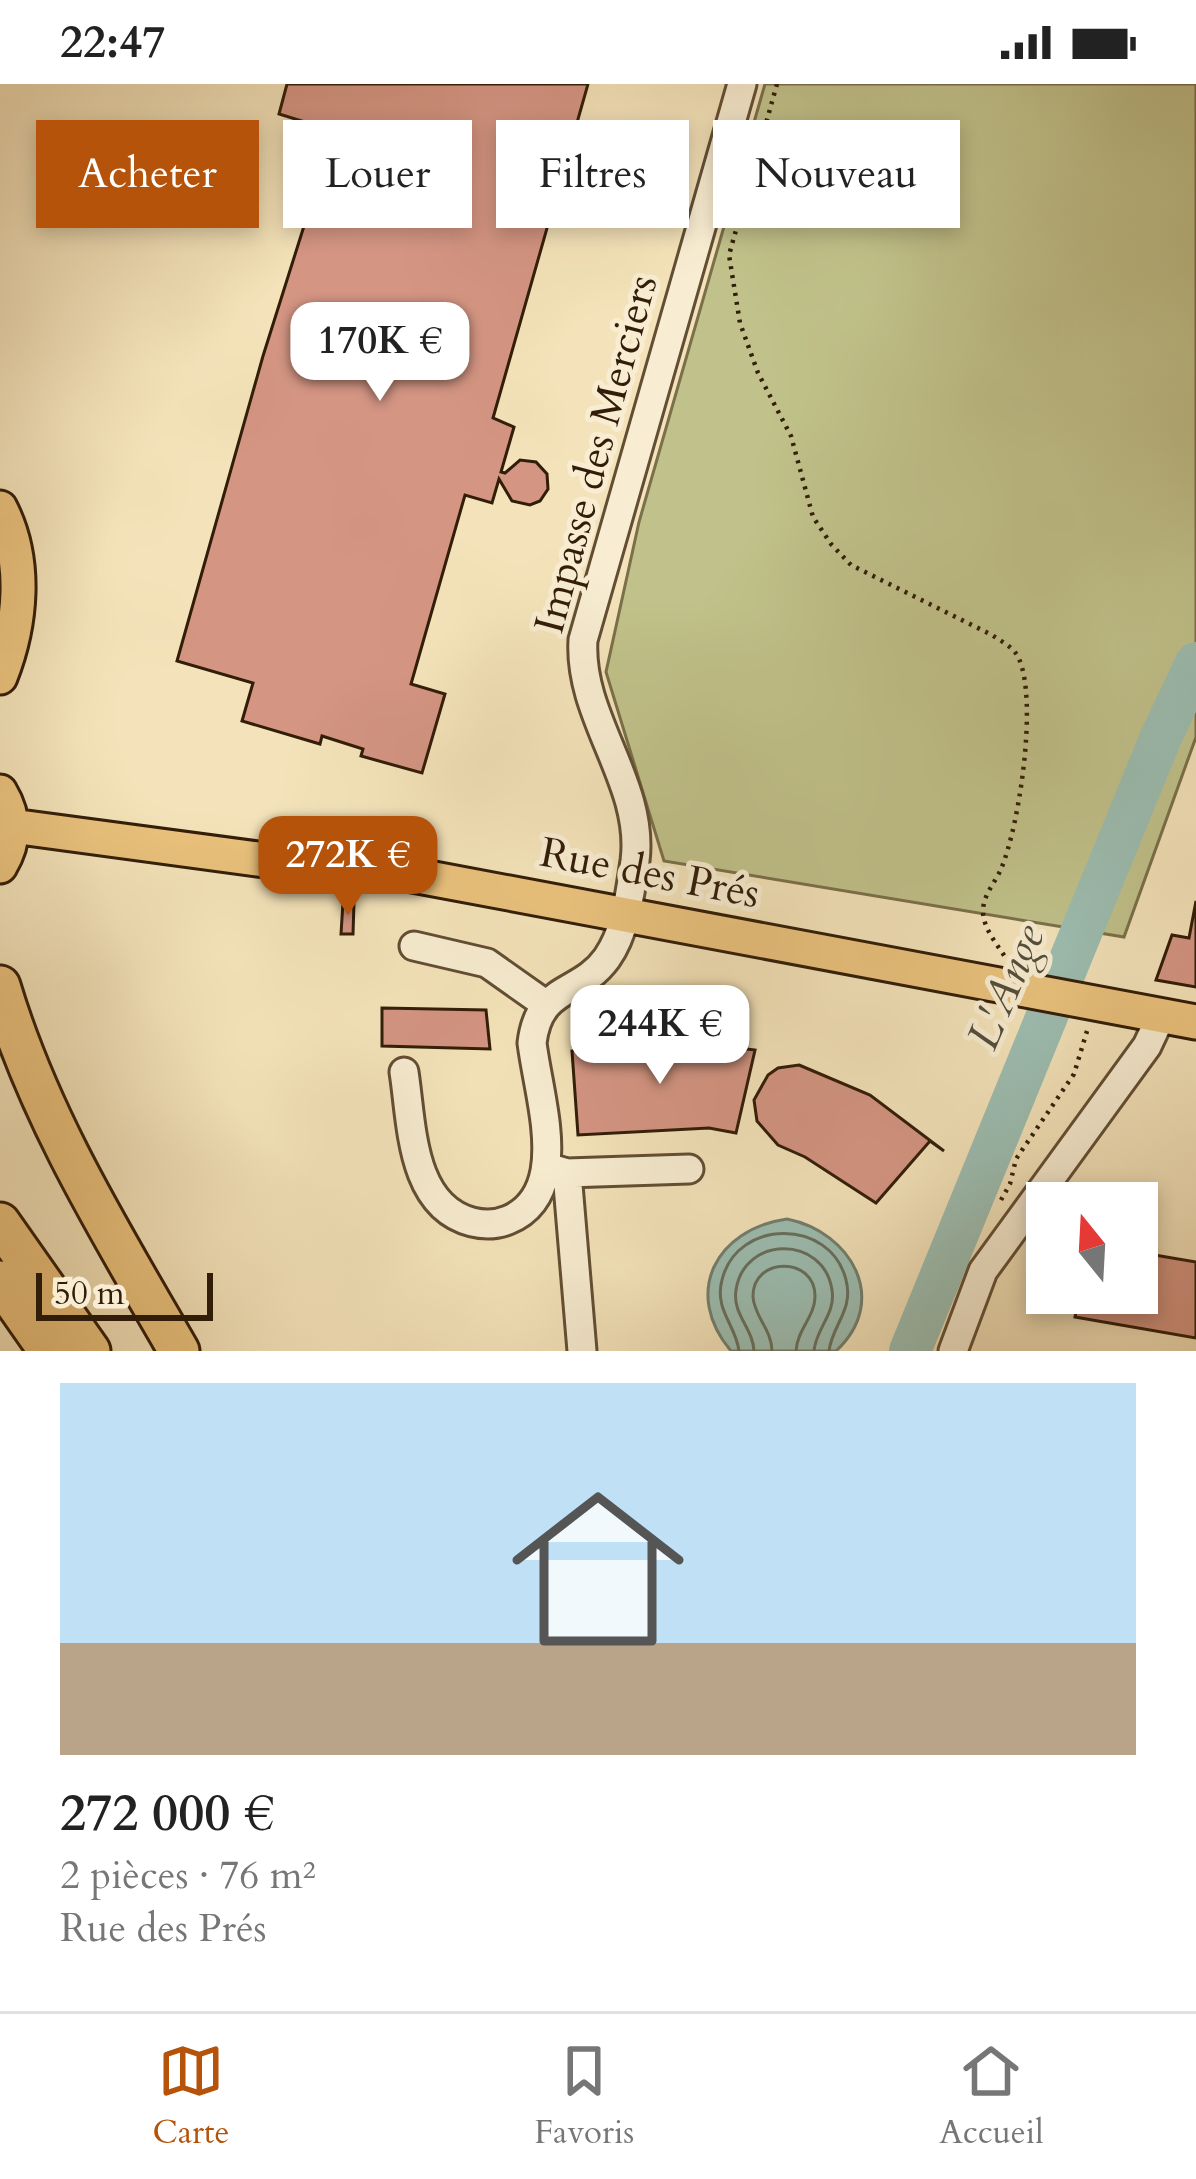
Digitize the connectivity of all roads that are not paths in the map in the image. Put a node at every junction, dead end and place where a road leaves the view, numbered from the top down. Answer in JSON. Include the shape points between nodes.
{"nodes":[{"id":1,"x":742,"y":84,"type":"edge"},
{"id":2,"x":0,"y":508,"type":"edge"},
{"id":3,"x":0,"y":677,"type":"edge"},
{"id":4,"x":0,"y":792,"type":"edge"},
{"id":5,"x":12,"y":826,"type":"junction"},
{"id":6,"x":0,"y":866,"type":"edge"},
{"id":7,"x":626,"y":914,"type":"junction"},
{"id":8,"x":414,"y":946,"type":"dead end"},
{"id":9,"x":0,"y":986,"type":"edge"},
{"id":10,"x":545,"y":1004,"type":"junction"},
{"id":11,"x":1162,"y":1014,"type":"junction"},
{"id":12,"x":1196,"y":1022,"type":"edge"},
{"id":13,"x":404,"y":1072,"type":"dead end"},
{"id":14,"x":689,"y":1169,"type":"dead end"},
{"id":15,"x":556,"y":1170,"type":"junction"},
{"id":16,"x":0,"y":1223,"type":"edge"},
{"id":17,"x":0,"y":1281,"type":"edge"},
{"id":18,"x":49,"y":1351,"type":"edge"},
{"id":19,"x":90,"y":1351,"type":"edge"},
{"id":20,"x":179,"y":1351,"type":"edge"},
{"id":21,"x":582,"y":1351,"type":"edge"},
{"id":22,"x":953,"y":1351,"type":"edge"}],
"edges":[{"from":1,"to":7,"type":"street","name":"Impasse des Merciers","via":[[583,640],[584,675],[634,818]]},
{"from":2,"to":3,"type":"main road","via":[[18,573],[17,617]]},
{"from":4,"to":5,"type":"main road"},
{"from":5,"to":6,"type":"main road"},
{"from":5,"to":7,"type":"main road","name":"Rue des Prés","via":[[386,870]]},
{"from":7,"to":10,"type":"street","name":"Impasse des Merciers","via":[[601,966]]},
{"from":7,"to":11,"type":"main road","name":"Rue des Prés"},
{"from":8,"to":10,"type":"street","via":[[487,963]]},
{"from":9,"to":20,"type":"highway","via":[[59,1137]]},
{"from":10,"to":15,"type":"street","via":[[532,1043]]},
{"from":11,"to":12,"type":"main road","name":"Rue des Prés"},
{"from":11,"to":22,"type":"street","via":[[983,1271]]},
{"from":13,"to":15,"type":"street","via":[[425,1182],[461,1219],[512,1219]]},
{"from":14,"to":15,"type":"street"},
{"from":15,"to":21,"type":"street"},
{"from":16,"to":19,"type":"highway"},
{"from":17,"to":18,"type":"highway"}]}
